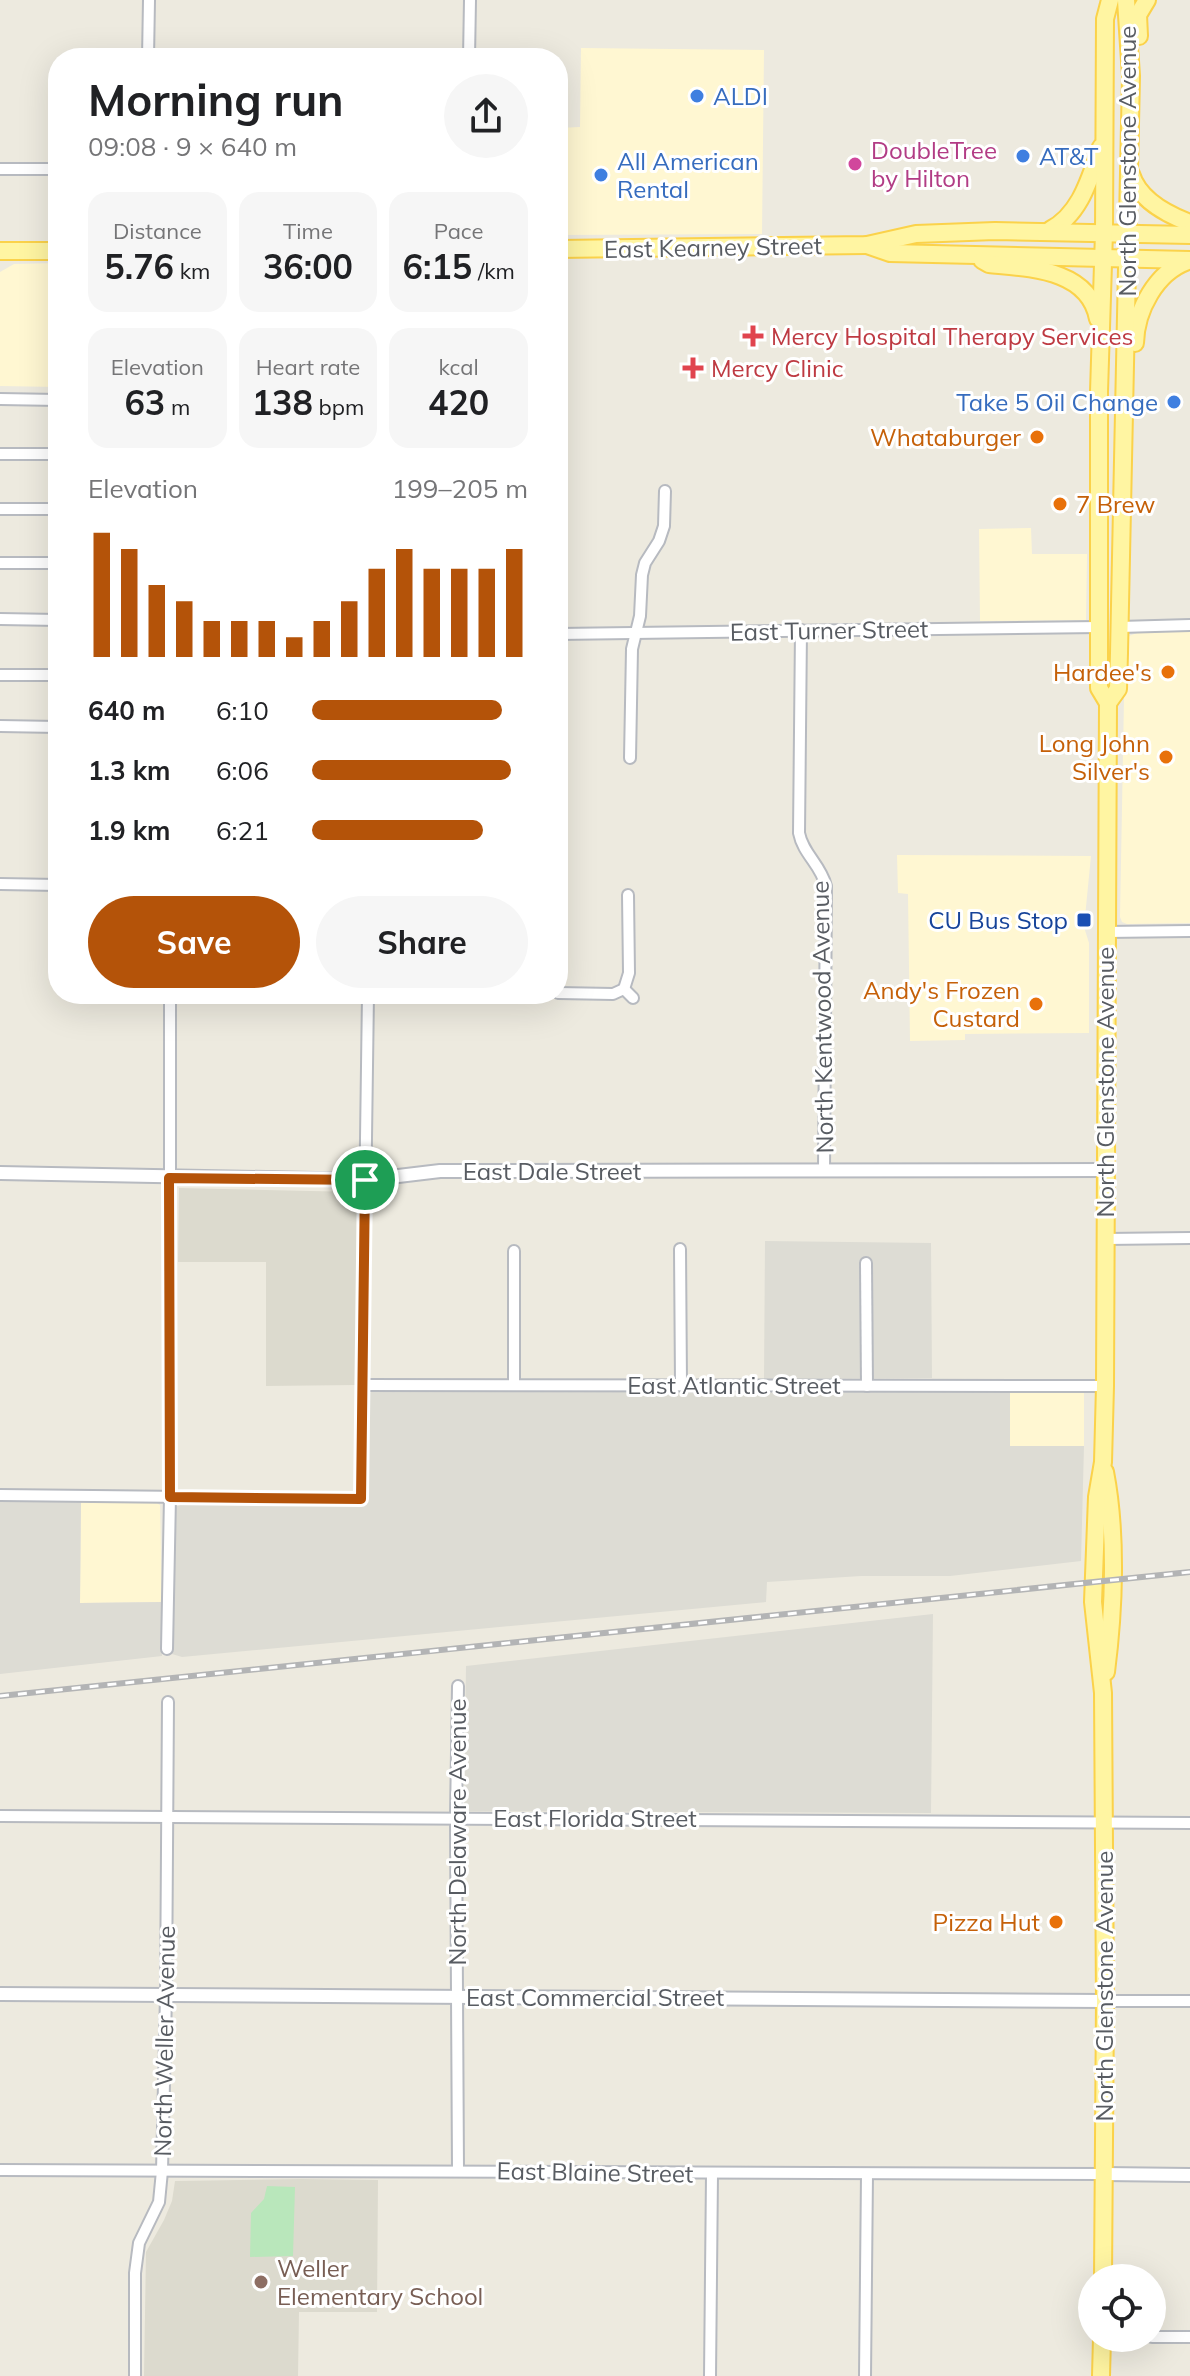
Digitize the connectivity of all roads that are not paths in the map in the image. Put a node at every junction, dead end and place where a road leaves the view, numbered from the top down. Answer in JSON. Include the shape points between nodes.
{"nodes":[{"id":1,"x":149,"y":0,"type":"edge"},
{"id":2,"x":470,"y":0,"type":"edge"},
{"id":3,"x":1110,"y":0,"type":"edge"},
{"id":4,"x":1126,"y":0,"type":"edge"},
{"id":5,"x":1147,"y":0,"type":"edge"},
{"id":6,"x":148,"y":48,"type":"edge"},
{"id":7,"x":469,"y":48,"type":"edge"},
{"id":8,"x":1130,"y":105,"type":"junction"},
{"id":9,"x":1104,"y":138,"type":"junction"},
{"id":10,"x":0,"y":169,"type":"edge"},
{"id":11,"x":48,"y":169,"type":"edge"},
{"id":12,"x":1129,"y":169,"type":"junction"},
{"id":13,"x":1190,"y":223,"type":"edge"},
{"id":14,"x":1049,"y":231,"type":"junction"},
{"id":15,"x":1104,"y":232,"type":"junction"},
{"id":16,"x":1127,"y":232,"type":"junction"},
{"id":17,"x":1190,"y":235,"type":"edge"},
{"id":18,"x":867,"y":245,"type":"junction"},
{"id":19,"x":568,"y":249,"type":"edge"},
{"id":20,"x":0,"y":251,"type":"edge"},
{"id":21,"x":48,"y":251,"type":"edge"},
{"id":22,"x":970,"y":253,"type":"junction"},
{"id":23,"x":1104,"y":257,"type":"junction"},
{"id":24,"x":1127,"y":257,"type":"junction"},
{"id":25,"x":1190,"y":260,"type":"edge"},
{"id":26,"x":1101,"y":332,"type":"junction"},
{"id":27,"x":0,"y":399,"type":"edge"},
{"id":28,"x":48,"y":400,"type":"edge"},
{"id":29,"x":0,"y":454,"type":"edge"},
{"id":30,"x":48,"y":454,"type":"edge"},
{"id":31,"x":665,"y":491,"type":"dead end"},
{"id":32,"x":1122,"y":498,"type":"junction"},
{"id":33,"x":0,"y":509,"type":"edge"},
{"id":34,"x":48,"y":509,"type":"edge"},
{"id":35,"x":1100,"y":544,"type":"junction"},
{"id":36,"x":0,"y":563,"type":"edge"},
{"id":37,"x":48,"y":563,"type":"edge"},
{"id":38,"x":0,"y":619,"type":"edge"},
{"id":39,"x":48,"y":620,"type":"edge"},
{"id":40,"x":1190,"y":625,"type":"edge"},
{"id":41,"x":1100,"y":627,"type":"junction"},
{"id":42,"x":1120,"y":627,"type":"junction"},
{"id":43,"x":801,"y":630,"type":"junction"},
{"id":44,"x":635,"y":633,"type":"junction"},
{"id":45,"x":568,"y":634,"type":"edge"},
{"id":46,"x":0,"y":675,"type":"edge"},
{"id":47,"x":48,"y":675,"type":"edge"},
{"id":48,"x":1113,"y":696,"type":"junction"},
{"id":49,"x":0,"y":726,"type":"edge"},
{"id":50,"x":48,"y":727,"type":"edge"},
{"id":51,"x":630,"y":758,"type":"dead end"},
{"id":52,"x":0,"y":884,"type":"edge"},
{"id":53,"x":48,"y":885,"type":"edge"},
{"id":54,"x":628,"y":895,"type":"dead end"},
{"id":55,"x":1190,"y":931,"type":"edge"},
{"id":56,"x":1105,"y":932,"type":"junction"},
{"id":57,"x":624,"y":989,"type":"junction"},
{"id":58,"x":568,"y":993,"type":"edge"},
{"id":59,"x":633,"y":998,"type":"dead end"},
{"id":60,"x":170,"y":1004,"type":"edge"},
{"id":61,"x":368,"y":1004,"type":"edge"},
{"id":62,"x":1105,"y":1170,"type":"junction"},
{"id":63,"x":824,"y":1171,"type":"junction"},
{"id":64,"x":0,"y":1173,"type":"edge"},
{"id":65,"x":169,"y":1178,"type":"junction"},
{"id":66,"x":365,"y":1180,"type":"junction"},
{"id":67,"x":1190,"y":1238,"type":"edge"},
{"id":68,"x":1106,"y":1239,"type":"junction"},
{"id":69,"x":680,"y":1249,"type":"dead end"},
{"id":70,"x":514,"y":1251,"type":"dead end"},
{"id":71,"x":866,"y":1263,"type":"dead end"},
{"id":72,"x":514,"y":1384,"type":"junction"},
{"id":73,"x":681,"y":1384,"type":"junction"},
{"id":74,"x":363,"y":1385,"type":"junction"},
{"id":75,"x":867,"y":1386,"type":"junction"},
{"id":76,"x":1105,"y":1386,"type":"junction"},
{"id":77,"x":0,"y":1495,"type":"edge"},
{"id":78,"x":170,"y":1497,"type":"junction"},
{"id":79,"x":167,"y":1649,"type":"dead end"},
{"id":80,"x":458,"y":1686,"type":"dead end"},
{"id":81,"x":168,"y":1702,"type":"dead end"},
{"id":82,"x":0,"y":1816,"type":"edge"},
{"id":83,"x":166,"y":1816,"type":"junction"},
{"id":84,"x":456,"y":1817,"type":"junction"},
{"id":85,"x":1104,"y":1821,"type":"junction"},
{"id":86,"x":1190,"y":1823,"type":"edge"},
{"id":87,"x":0,"y":1994,"type":"edge"},
{"id":88,"x":166,"y":1995,"type":"junction"},
{"id":89,"x":457,"y":1996,"type":"junction"},
{"id":90,"x":1105,"y":2001,"type":"junction"},
{"id":91,"x":1190,"y":2001,"type":"edge"},
{"id":92,"x":0,"y":2170,"type":"edge"},
{"id":93,"x":458,"y":2170,"type":"junction"},
{"id":94,"x":162,"y":2171,"type":"junction"},
{"id":95,"x":712,"y":2174,"type":"junction"},
{"id":96,"x":867,"y":2174,"type":"junction"},
{"id":97,"x":1103,"y":2174,"type":"junction"},
{"id":98,"x":1190,"y":2175,"type":"edge"},
{"id":99,"x":1103,"y":2264,"type":"edge"},
{"id":100,"x":1166,"y":2337,"type":"edge"},
{"id":101,"x":1190,"y":2337,"type":"edge"},
{"id":102,"x":1102,"y":2352,"type":"edge"},
{"id":103,"x":135,"y":2376,"type":"edge"},
{"id":104,"x":710,"y":2376,"type":"edge"},
{"id":105,"x":865,"y":2376,"type":"edge"},
{"id":106,"x":1101,"y":2376,"type":"edge"}],
"edges":[{"from":1,"to":6,"type":"street"},
{"from":2,"to":7,"type":"street"},
{"from":3,"to":9,"type":"main road","name":"North Glenstone Avenue","via":[[1105,19]]},
{"from":4,"to":8,"type":"main road","name":"North Glenstone Avenue"},
{"from":5,"to":8,"type":"main road","via":[[1138,15],[1138,64]]},
{"from":8,"to":12,"type":"main road","name":"North Glenstone Avenue"},
{"from":9,"to":14,"type":"main road","via":[[1079,201]]},
{"from":9,"to":15,"type":"main road","name":"North Glenstone Avenue"},
{"from":10,"to":11,"type":"street"},
{"from":12,"to":13,"type":"main road","via":[[1142,195]]},
{"from":12,"to":16,"type":"main road","name":"North Glenstone Avenue"},
{"from":14,"to":15,"type":"main road","name":"East Kearney Street"},
{"from":14,"to":18,"type":"main road","name":"East Kearney Street","via":[[916,234]]},
{"from":15,"to":16,"type":"main road","name":"East Kearney Street"},
{"from":15,"to":23,"type":"main road","name":"North Glenstone Avenue"},
{"from":16,"to":17,"type":"main road","name":"East Kearney Street"},
{"from":16,"to":24,"type":"main road","name":"North Glenstone Avenue"},
{"from":18,"to":19,"type":"main road","name":"East Kearney Street"},
{"from":18,"to":22,"type":"main road","name":"East Kearney Street","via":[[890,253]]},
{"from":20,"to":21,"type":"main road"},
{"from":22,"to":23,"type":"main road","name":"East Kearney Street"},
{"from":22,"to":26,"type":"main road","via":[[989,264],[1041,269],[1072,282],[1093,301]]},
{"from":23,"to":24,"type":"main road","name":"East Kearney Street"},
{"from":23,"to":26,"type":"main road","name":"North Glenstone Avenue"},
{"from":24,"to":25,"type":"main road","name":"East Kearney Street"},
{"from":24,"to":32,"type":"main road","name":"North Glenstone Avenue"},
{"from":25,"to":32,"type":"main road","via":[[1164,274],[1136,325],[1132,452]]},
{"from":26,"to":35,"type":"main road","name":"North Glenstone Avenue"},
{"from":27,"to":28,"type":"street"},
{"from":29,"to":30,"type":"street"},
{"from":31,"to":44,"type":"street","via":[[666,518],[643,569]]},
{"from":32,"to":42,"type":"main road","name":"North Glenstone Avenue"},
{"from":33,"to":34,"type":"street"},
{"from":35,"to":41,"type":"main road","name":"North Glenstone Avenue"},
{"from":35,"to":42,"type":"main road","via":[[1109,556],[1110,613]]},
{"from":36,"to":37,"type":"street"},
{"from":38,"to":39,"type":"street"},
{"from":40,"to":42,"type":"street"},
{"from":41,"to":43,"type":"street","name":"East Turner Street"},
{"from":41,"to":48,"type":"main road","name":"North Glenstone Avenue","via":[[1099,688]]},
{"from":42,"to":48,"type":"main road","name":"North Glenstone Avenue"},
{"from":43,"to":44,"type":"street","name":"East Turner Street"},
{"from":43,"to":63,"type":"street","name":"North Kentwood Avenue","via":[[799,833],[826,886]]},
{"from":44,"to":45,"type":"street","name":"East Turner Street"},
{"from":44,"to":51,"type":"street"},
{"from":46,"to":47,"type":"street"},
{"from":48,"to":56,"type":"main road","name":"North Glenstone Avenue"},
{"from":49,"to":50,"type":"street"},
{"from":52,"to":53,"type":"street"},
{"from":54,"to":57,"type":"street","via":[[629,973]]},
{"from":55,"to":56,"type":"street"},
{"from":56,"to":62,"type":"main road","name":"North Glenstone Avenue"},
{"from":57,"to":58,"type":"street","via":[[613,994]]},
{"from":57,"to":59,"type":"street"},
{"from":60,"to":65,"type":"street"},
{"from":61,"to":66,"type":"street"},
{"from":62,"to":63,"type":"street","name":"East Dale Street"},
{"from":62,"to":68,"type":"main road","name":"North Glenstone Avenue"},
{"from":63,"to":66,"type":"street","name":"East Dale Street","via":[[440,1171]]},
{"from":64,"to":65,"type":"street","name":"East Dale Street"},
{"from":65,"to":66,"type":"street","name":"East Dale Street"},
{"from":65,"to":78,"type":"street"},
{"from":66,"to":74,"type":"street"},
{"from":67,"to":68,"type":"street"},
{"from":68,"to":76,"type":"main road","name":"North Glenstone Avenue"},
{"from":69,"to":73,"type":"street"},
{"from":70,"to":72,"type":"street"},
{"from":71,"to":75,"type":"street"},
{"from":72,"to":73,"type":"street","name":"East Atlantic Street"},
{"from":72,"to":74,"type":"street","name":"East Atlantic Street"},
{"from":73,"to":75,"type":"street","name":"East Atlantic Street"},
{"from":74,"to":78,"type":"street","via":[[361,1499]]},
{"from":75,"to":76,"type":"street","name":"East Atlantic Street"},
{"from":76,"to":85,"type":"main road","name":"North Glenstone Avenue","via":[[1103,1462],[1110,1495],[1111,1552],[1110,1641],[1103,1693]]},
{"from":77,"to":78,"type":"street"},
{"from":78,"to":79,"type":"street"},
{"from":80,"to":84,"type":"street","name":"North Delaware Avenue"},
{"from":81,"to":83,"type":"street","name":"North Weller Avenue"},
{"from":82,"to":83,"type":"street","name":"East Florida Street"},
{"from":83,"to":84,"type":"street","name":"East Florida Street"},
{"from":83,"to":88,"type":"street","name":"North Weller Avenue"},
{"from":84,"to":85,"type":"street","name":"East Florida Street"},
{"from":84,"to":89,"type":"street","name":"North Delaware Avenue"},
{"from":85,"to":86,"type":"street","name":"East Florida Street"},
{"from":85,"to":90,"type":"main road","name":"North Glenstone Avenue"},
{"from":87,"to":88,"type":"street","name":"East Commercial Street"},
{"from":88,"to":89,"type":"street","name":"East Commercial Street"},
{"from":88,"to":94,"type":"street","name":"North Weller Avenue"},
{"from":89,"to":90,"type":"street","name":"East Commercial Street"},
{"from":89,"to":93,"type":"street","name":"North Delaware Avenue"},
{"from":90,"to":91,"type":"street","name":"East Commercial Street"},
{"from":90,"to":97,"type":"main road","name":"North Glenstone Avenue"},
{"from":92,"to":94,"type":"street","name":"East Blaine Street"},
{"from":93,"to":94,"type":"street","name":"East Blaine Street"},
{"from":93,"to":95,"type":"street","name":"East Blaine Street"},
{"from":94,"to":103,"type":"street","name":"North Weller Avenue","via":[[159,2202],[139,2243],[135,2273]]},
{"from":95,"to":96,"type":"street","name":"East Blaine Street"},
{"from":95,"to":104,"type":"street"},
{"from":96,"to":97,"type":"street","name":"East Blaine Street"},
{"from":96,"to":105,"type":"street"},
{"from":97,"to":98,"type":"street","name":"East Blaine Street"},
{"from":97,"to":99,"type":"main road","name":"North Glenstone Avenue"},
{"from":100,"to":101,"type":"street"},
{"from":102,"to":106,"type":"main road"}]}
